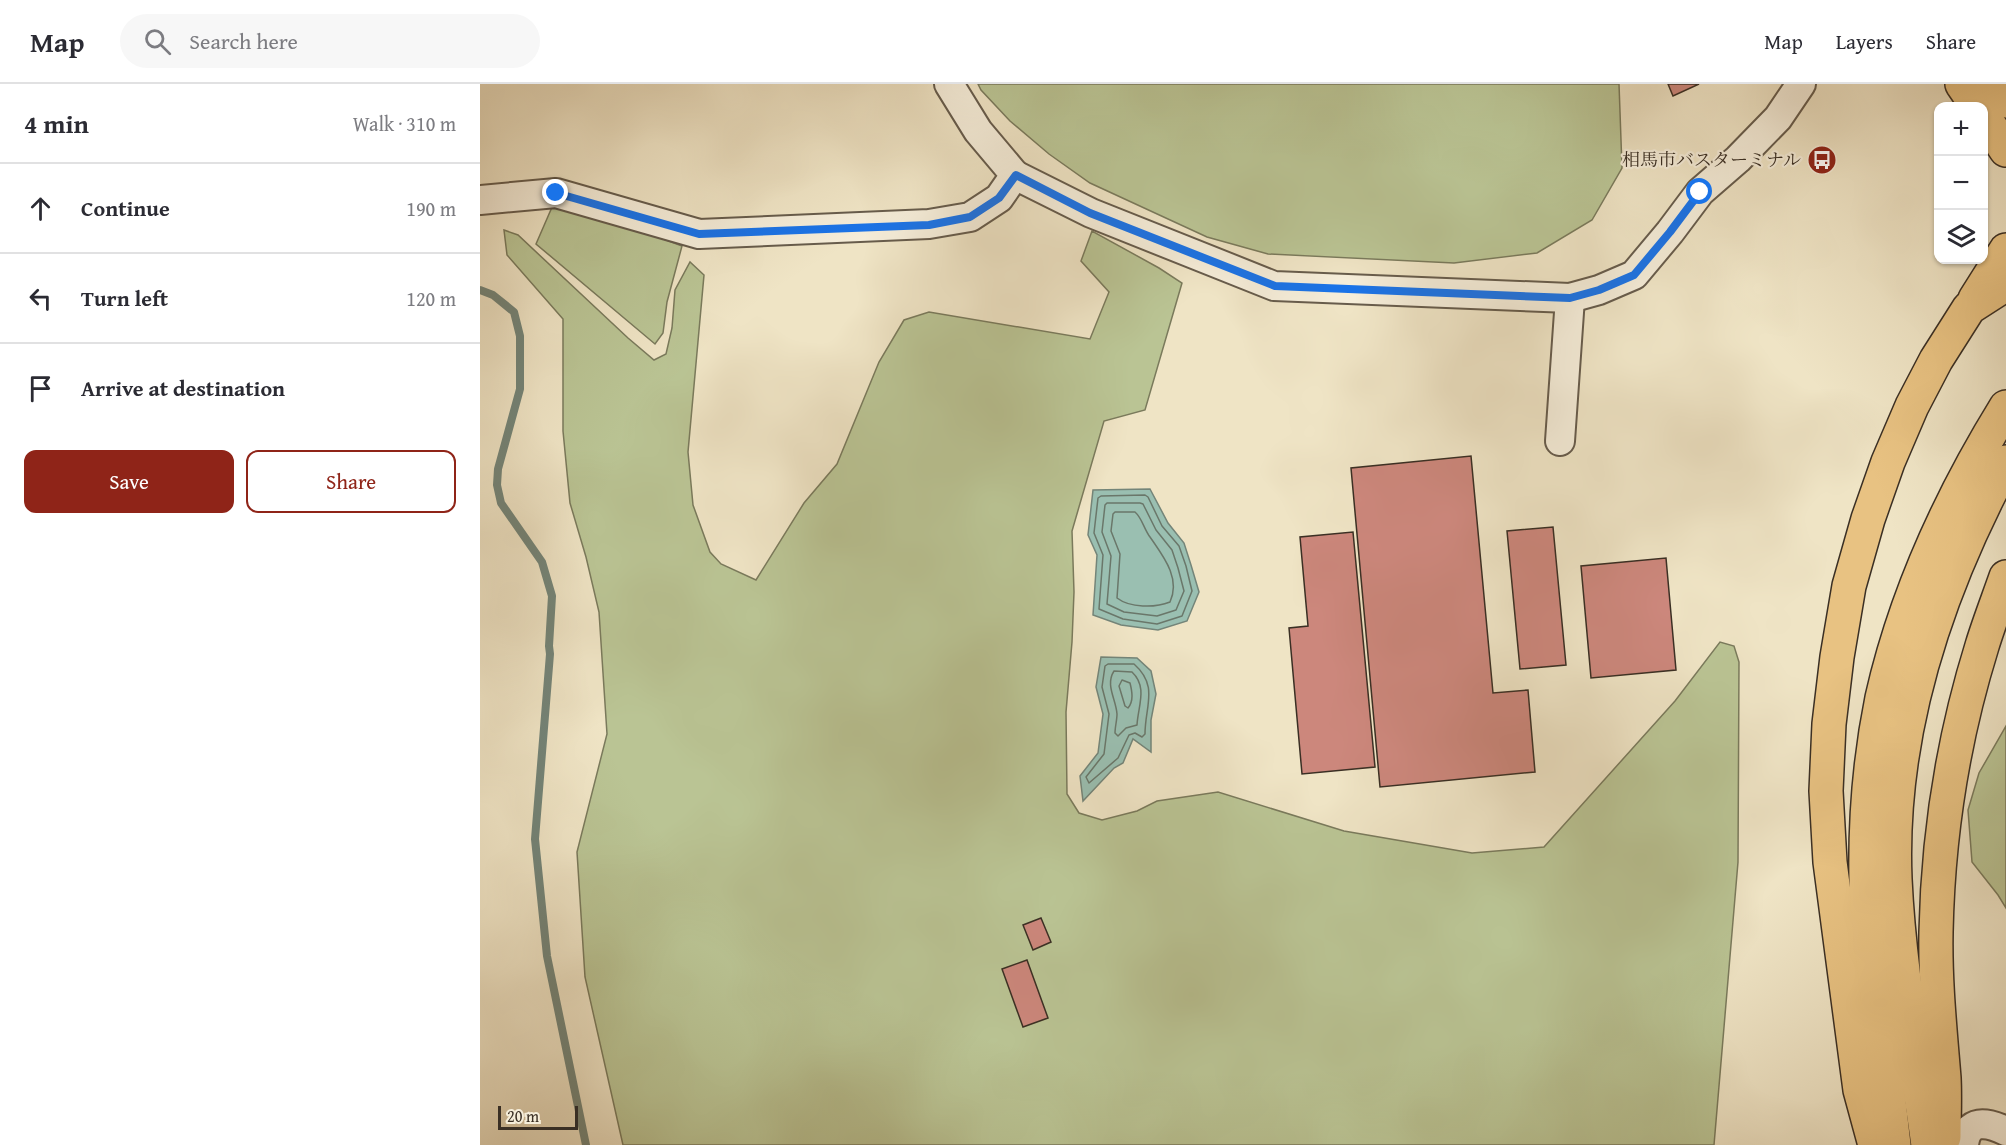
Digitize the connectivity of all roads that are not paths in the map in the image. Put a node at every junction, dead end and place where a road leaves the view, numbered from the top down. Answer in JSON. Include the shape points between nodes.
{"nodes":[{"id":1,"x":949,"y":84,"type":"edge"},
{"id":2,"x":1801,"y":84,"type":"edge"},
{"id":3,"x":1962,"y":84,"type":"edge"},
{"id":4,"x":1997,"y":84,"type":"edge"},
{"id":5,"x":2006,"y":101,"type":"edge"},
{"id":6,"x":1974,"y":102,"type":"edge"},
{"id":7,"x":1988,"y":124,"type":"edge"},
{"id":8,"x":2006,"y":150,"type":"edge"},
{"id":9,"x":1016,"y":175,"type":"junction"},
{"id":10,"x":480,"y":200,"type":"edge"},
{"id":11,"x":2006,"y":250,"type":"edge"},
{"id":12,"x":2006,"y":284,"type":"edge"},
{"id":13,"x":1570,"y":298,"type":"junction"},
{"id":14,"x":1969,"y":308,"type":"junction"},
{"id":15,"x":2006,"y":407,"type":"edge"},
{"id":16,"x":1560,"y":441,"type":"dead end"},
{"id":17,"x":2006,"y":462,"type":"edge"},
{"id":18,"x":2006,"y":578,"type":"edge"},
{"id":19,"x":2006,"y":1131,"type":"edge"},
{"id":20,"x":1875,"y":1145,"type":"edge"},
{"id":21,"x":1894,"y":1145,"type":"edge"},
{"id":22,"x":1928,"y":1145,"type":"edge"},
{"id":23,"x":1944,"y":1145,"type":"edge"},
{"id":24,"x":1964,"y":1145,"type":"edge"}],
"edges":[{"from":1,"to":9,"type":"street","via":[[978,132]]},
{"from":2,"to":13,"type":"street","via":[[1778,117],[1700,192],[1634,275]]},
{"from":3,"to":6,"type":"highway"},
{"from":4,"to":5,"type":"highway"},
{"from":7,"to":8,"type":"highway"},
{"from":9,"to":10,"type":"street","via":[[999,198],[970,217],[929,225],[699,234],[556,193]]},
{"from":9,"to":13,"type":"street","via":[[1090,213],[1275,286]]},
{"from":11,"to":14,"type":"highway"},
{"from":12,"to":14,"type":"highway"},
{"from":13,"to":16,"type":"street"},
{"from":14,"to":20,"type":"highway","via":[[1936,360],[1888,462],[1849,586],[1835,669],[1826,791],[1830,862],[1860,1090]]},
{"from":15,"to":21,"type":"highway","via":[[1966,477],[1918,584],[1882,699],[1875,743],[1869,788],[1866,881]]},
{"from":17,"to":22,"type":"highway","via":[[1962,552],[1933,629],[1911,708],[1899,790],[1895,877],[1898,920]]},
{"from":18,"to":23,"type":"highway","via":[[1962,719],[1948,786],[1939,862],[1936,945]]},
{"from":19,"to":24,"type":"street","via":[[1980,1123],[1966,1134]]}]}
